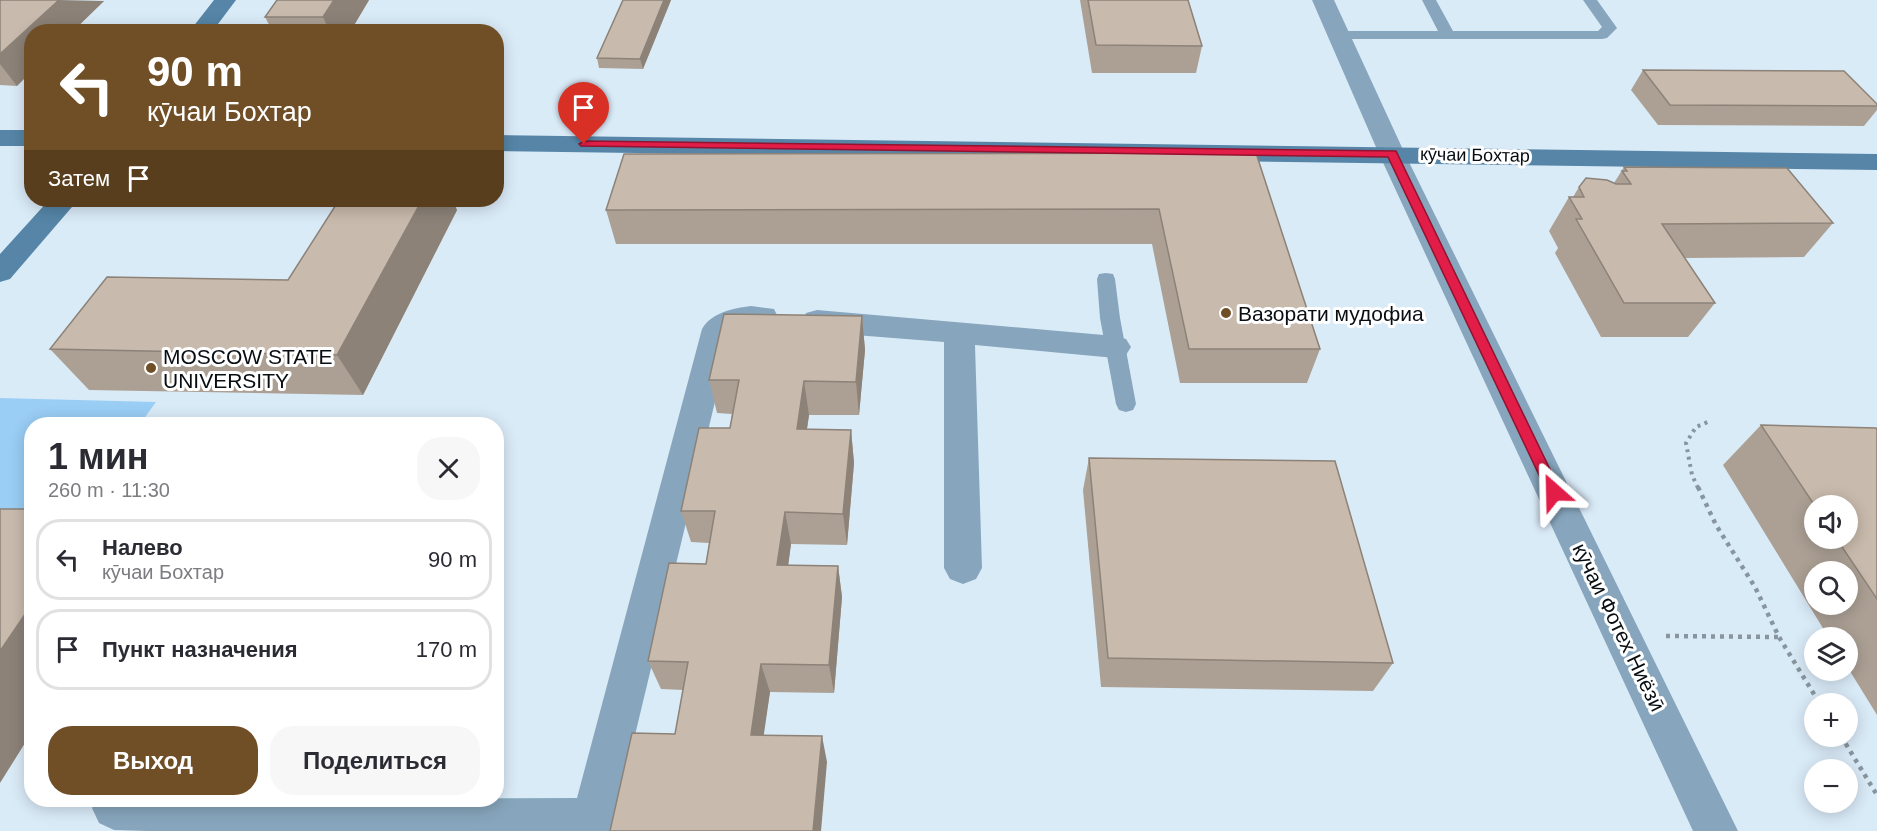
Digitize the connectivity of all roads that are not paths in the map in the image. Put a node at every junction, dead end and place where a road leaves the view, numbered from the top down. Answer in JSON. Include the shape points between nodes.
{"nodes":[{"id":1,"x":225,"y":0,"type":"edge"},
{"id":2,"x":1323,"y":0,"type":"edge"},
{"id":3,"x":1429,"y":0,"type":"edge"},
{"id":4,"x":1590,"y":0,"type":"edge"},
{"id":5,"x":206,"y":24,"type":"edge"},
{"id":6,"x":1339,"y":35,"type":"junction"},
{"id":7,"x":1448,"y":35,"type":"junction"},
{"id":8,"x":0,"y":138,"type":"edge"},
{"id":9,"x":24,"y":138,"type":"edge"},
{"id":10,"x":504,"y":143,"type":"edge"},
{"id":11,"x":1392,"y":153,"type":"junction"},
{"id":12,"x":1877,"y":162,"type":"edge"},
{"id":13,"x":57,"y":207,"type":"edge"},
{"id":14,"x":0,"y":272,"type":"edge"},
{"id":15,"x":1106,"y":279,"type":"dead end"},
{"id":16,"x":959,"y":332,"type":"junction"},
{"id":17,"x":1115,"y":347,"type":"junction"},
{"id":18,"x":1126,"y":404,"type":"dead end"},
{"id":19,"x":963,"y":568,"type":"dead end"},
{"id":20,"x":111,"y":813,"type":"edge"},
{"id":21,"x":592,"y":826,"type":"edge"},
{"id":22,"x":1716,"y":831,"type":"edge"}],
"edges":[{"from":1,"to":5,"type":"street"},
{"from":2,"to":6,"type":"street","name":"кӯчаи Фотех Ниёзӣ"},
{"from":3,"to":7,"type":"lane"},
{"from":4,"to":7,"type":"lane","via":[[1610,28],[1602,36]]},
{"from":6,"to":7,"type":"lane"},
{"from":6,"to":11,"type":"street","name":"кӯчаи Фотех Ниёзӣ"},
{"from":8,"to":9,"type":"street"},
{"from":10,"to":11,"type":"street","name":"кӯчаи Бохтар"},
{"from":11,"to":12,"type":"street","name":"кӯчаи Бохтар"},
{"from":11,"to":22,"type":"street","name":"кӯчаи Фотех Ниёзӣ"},
{"from":13,"to":14,"type":"street"},
{"from":15,"to":17,"type":"lane"},
{"from":16,"to":17,"type":"street"},
{"from":16,"to":19,"type":"street"},
{"from":16,"to":21,"type":"street","via":[[753,316],[717,329]]},
{"from":17,"to":18,"type":"lane"},
{"from":20,"to":21,"type":"street"}]}
